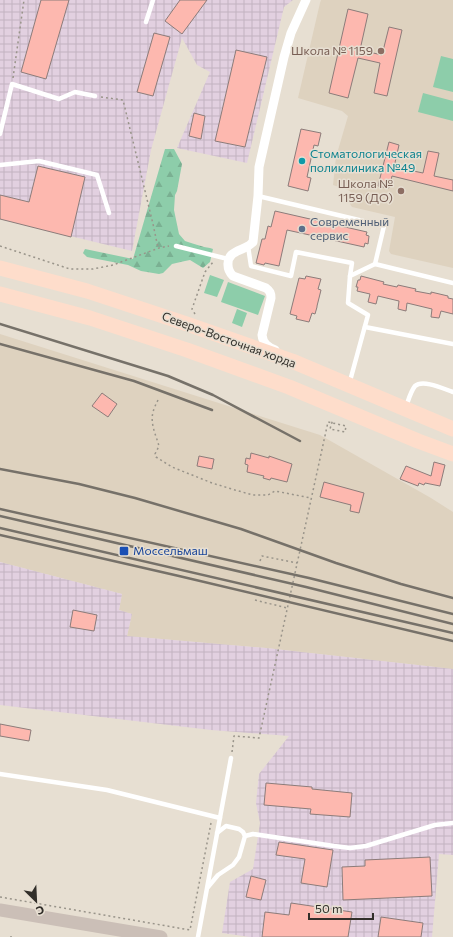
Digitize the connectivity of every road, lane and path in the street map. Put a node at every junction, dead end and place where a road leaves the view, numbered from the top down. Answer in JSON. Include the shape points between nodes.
{"nodes":[{"id":1,"x":24,"y":0,"type":"edge"},
{"id":2,"x":153,"y":0,"type":"edge"},
{"id":3,"x":306,"y":0,"type":"edge"},
{"id":4,"x":146,"y":22,"type":"dead end"},
{"id":5,"x":12,"y":84,"type":"junction"},
{"id":6,"x":95,"y":96,"type":"joint"},
{"id":7,"x":0,"y":134,"type":"edge"},
{"id":8,"x":0,"y":165,"type":"edge"},
{"id":9,"x":258,"y":196,"type":"junction"},
{"id":10,"x":109,"y":213,"type":"dead end"},
{"id":11,"x":0,"y":246,"type":"edge"},
{"id":12,"x":174,"y":246,"type":"joint"},
{"id":13,"x":248,"y":246,"type":"junction"},
{"id":14,"x":158,"y":248,"type":"junction"},
{"id":15,"x":228,"y":259,"type":"junction"},
{"id":16,"x":375,"y":264,"type":"junction"},
{"id":17,"x":0,"y":268,"type":"edge"},
{"id":18,"x":350,"y":276,"type":"junction"},
{"id":19,"x":453,"y":283,"type":"edge"},
{"id":20,"x":0,"y":294,"type":"edge"},
{"id":21,"x":365,"y":327,"type":"junction"},
{"id":22,"x":453,"y":344,"type":"edge"},
{"id":23,"x":351,"y":381,"type":"junction"},
{"id":24,"x":453,"y":392,"type":"edge"},
{"id":25,"x":158,"y":400,"type":"dead end"},
{"id":26,"x":407,"y":404,"type":"junction"},
{"id":27,"x":453,"y":421,"type":"edge"},
{"id":28,"x":330,"y":429,"type":"dead end"},
{"id":29,"x":453,"y":429,"type":"edge"},
{"id":30,"x":453,"y":454,"type":"edge"},
{"id":31,"x":311,"y":498,"type":"junction"},
{"id":32,"x":260,"y":561,"type":"dead end"},
{"id":33,"x":297,"y":564,"type":"junction"},
{"id":34,"x":256,"y":600,"type":"dead end"},
{"id":35,"x":288,"y":608,"type":"junction"},
{"id":36,"x":232,"y":752,"type":"dead end"},
{"id":37,"x":231,"y":758,"type":"dead end"},
{"id":38,"x":0,"y":774,"type":"edge"},
{"id":39,"x":213,"y":816,"type":"junction"},
{"id":40,"x":220,"y":818,"type":"junction"},
{"id":41,"x":453,"y":824,"type":"edge"},
{"id":42,"x":217,"y":833,"type":"junction"},
{"id":43,"x":244,"y":836,"type":"junction"},
{"id":44,"x":207,"y":889,"type":"junction"},
{"id":45,"x":0,"y":897,"type":"edge"},
{"id":46,"x":0,"y":910,"type":"edge"},
{"id":47,"x":161,"y":937,"type":"edge"},
{"id":48,"x":198,"y":937,"type":"edge"}],
"edges":[{"from":1,"to":5,"type":"path"},
{"from":2,"to":4,"type":"lane"},
{"from":3,"to":9,"type":"street","via":[[291,33],[284,57],[259,167]]},
{"from":5,"to":6,"type":"lane","via":[[59,99],[75,92]]},
{"from":5,"to":7,"type":"lane"},
{"from":6,"to":14,"type":"path","via":[[123,100]]},
{"from":8,"to":10,"type":"lane","via":[[38,160],[97,175]]},
{"from":9,"to":13,"type":"street","via":[[253,242]]},
{"from":9,"to":16,"type":"lane","via":[[384,226]]},
{"from":11,"to":14,"type":"path","via":[[70,269],[93,269],[113,265]]},
{"from":12,"to":14,"type":"path"},
{"from":12,"to":15,"type":"lane"},
{"from":13,"to":15,"type":"street","via":[[234,252]]},
{"from":13,"to":18,"type":"lane","via":[[250,266],[291,276],[296,252],[352,263]]},
{"from":15,"to":23,"type":"street","via":[[227,265],[233,276],[269,290],[270,298],[262,335],[265,344]]},
{"from":16,"to":18,"type":"lane"},
{"from":16,"to":19,"type":"lane"},
{"from":17,"to":29,"type":"main road","name":"Северо-Восточная хорда","via":[[87,292],[292,361]]},
{"from":18,"to":21,"type":"lane","via":[[348,303],[368,315]]},
{"from":20,"to":30,"type":"main road","name":"Северо-Восточная хорда","via":[[90,318],[187,350],[289,387]]},
{"from":21,"to":22,"type":"lane"},
{"from":21,"to":23,"type":"lane"},
{"from":23,"to":26,"type":"street"},
{"from":24,"to":26,"type":"lane","via":[[422,383],[416,385]]},
{"from":25,"to":31,"type":"path","via":[[152,417],[152,427],[159,446],[156,457],[172,467],[205,480],[253,495],[268,495],[275,491]]},
{"from":26,"to":27,"type":"street"},
{"from":28,"to":31,"type":"path","via":[[345,432],[346,426],[328,422]]},
{"from":31,"to":33,"type":"path"},
{"from":32,"to":33,"type":"path","via":[[262,556]]},
{"from":33,"to":35,"type":"path"},
{"from":34,"to":35,"type":"path"},
{"from":35,"to":36,"type":"path","via":[[259,738],[234,736]]},
{"from":37,"to":40,"type":"lane"},
{"from":38,"to":39,"type":"lane","via":[[107,790]]},
{"from":39,"to":40,"type":"lane"},
{"from":39,"to":45,"type":"path","via":[[190,930]]},
{"from":40,"to":42,"type":"lane"},
{"from":41,"to":43,"type":"lane","via":[[435,825],[366,846],[350,848],[253,834]]},
{"from":42,"to":43,"type":"lane","via":[[226,826],[239,829]]},
{"from":42,"to":44,"type":"lane"},
{"from":43,"to":44,"type":"lane","via":[[239,857],[233,865],[218,875]]},
{"from":44,"to":48,"type":"lane"},
{"from":46,"to":47,"type":"street"}]}
